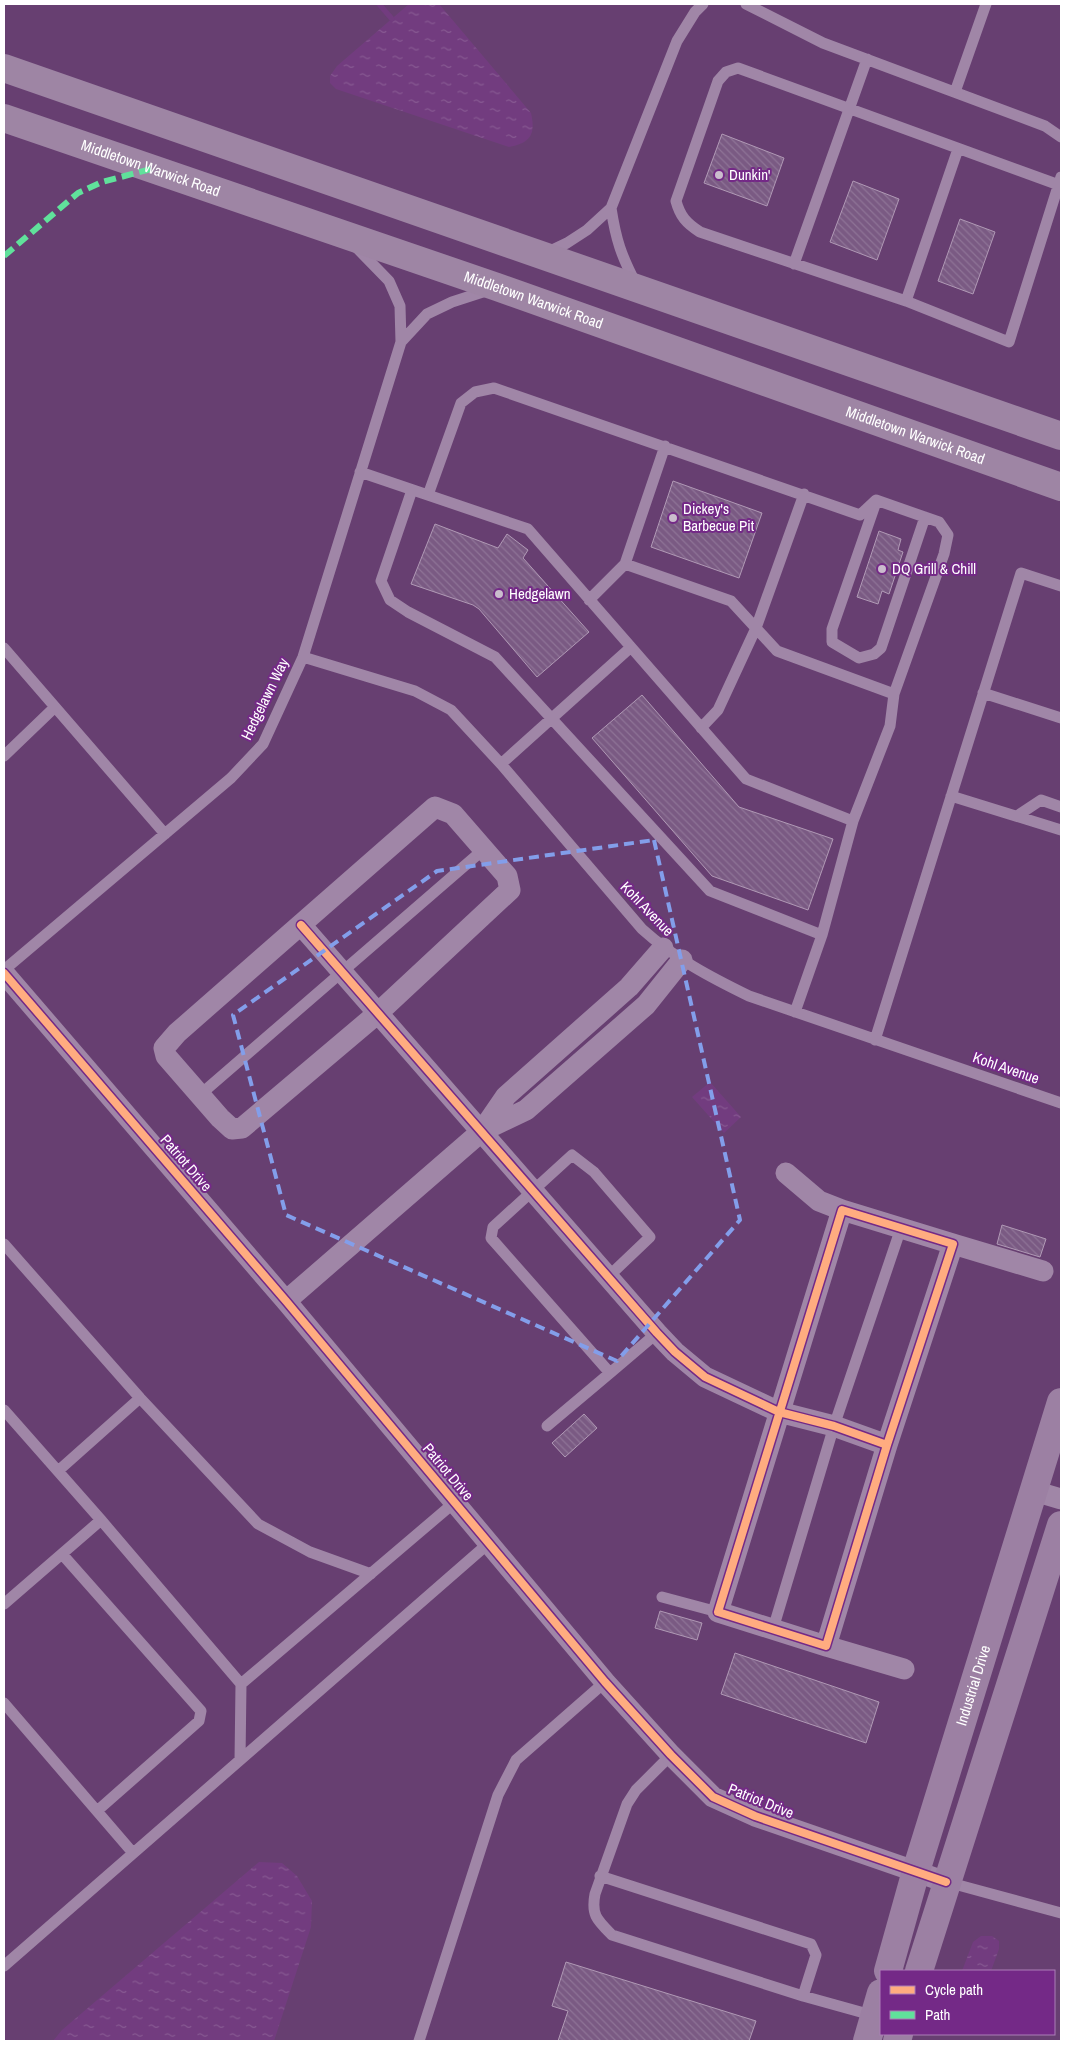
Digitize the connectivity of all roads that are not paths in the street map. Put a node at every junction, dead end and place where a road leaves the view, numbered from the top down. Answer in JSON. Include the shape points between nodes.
{"nodes":[{"id":1,"x":703,"y":4,"type":"edge"},
{"id":2,"x":746,"y":4,"type":"edge"},
{"id":3,"x":986,"y":4,"type":"edge"},
{"id":4,"x":867,"y":59,"type":"junction"},
{"id":5,"x":4,"y":68,"type":"edge"},
{"id":6,"x":955,"y":92,"type":"junction"},
{"id":7,"x":848,"y":110,"type":"junction"},
{"id":8,"x":4,"y":118,"type":"edge"},
{"id":9,"x":1061,"y":137,"type":"edge"},
{"id":10,"x":958,"y":149,"type":"junction"},
{"id":11,"x":1060,"y":181,"type":"edge"},
{"id":12,"x":611,"y":208,"type":"junction"},
{"id":13,"x":346,"y":237,"type":"junction"},
{"id":14,"x":540,"y":256,"type":"junction"},
{"id":15,"x":794,"y":264,"type":"junction"},
{"id":16,"x":497,"y":287,"type":"junction"},
{"id":17,"x":638,"y":288,"type":"junction"},
{"id":18,"x":906,"y":302,"type":"junction"},
{"id":19,"x":401,"y":342,"type":"junction"},
{"id":20,"x":1061,"y":436,"type":"edge"},
{"id":21,"x":665,"y":446,"type":"junction"},
{"id":22,"x":360,"y":472,"type":"junction"},
{"id":23,"x":1061,"y":486,"type":"edge"},
{"id":24,"x":412,"y":490,"type":"junction"},
{"id":25,"x":804,"y":494,"type":"junction"},
{"id":26,"x":428,"y":495,"type":"junction"},
{"id":27,"x":876,"y":500,"type":"junction"},
{"id":28,"x":925,"y":517,"type":"junction"},
{"id":29,"x":625,"y":564,"type":"junction"},
{"id":30,"x":1061,"y":586,"type":"edge"},
{"id":31,"x":589,"y":600,"type":"junction"},
{"id":32,"x":756,"y":628,"type":"junction"},
{"id":33,"x":4,"y":648,"type":"edge"},
{"id":34,"x":630,"y":648,"type":"junction"},
{"id":35,"x":303,"y":657,"type":"junction"},
{"id":36,"x":983,"y":693,"type":"junction"},
{"id":37,"x":894,"y":694,"type":"junction"},
{"id":38,"x":55,"y":707,"type":"junction"},
{"id":39,"x":551,"y":718,"type":"junction"},
{"id":40,"x":1061,"y":718,"type":"edge"},
{"id":41,"x":701,"y":728,"type":"junction"},
{"id":42,"x":4,"y":756,"type":"edge"},
{"id":43,"x":501,"y":764,"type":"junction"},
{"id":44,"x":951,"y":796,"type":"junction"},
{"id":45,"x":1061,"y":807,"type":"edge"},
{"id":46,"x":1017,"y":816,"type":"junction"},
{"id":47,"x":853,"y":821,"type":"junction"},
{"id":48,"x":1061,"y":830,"type":"edge"},
{"id":49,"x":165,"y":834,"type":"junction"},
{"id":50,"x":484,"y":849,"type":"junction"},
{"id":51,"x":300,"y":925,"type":"junction"},
{"id":52,"x":822,"y":936,"type":"junction"},
{"id":53,"x":663,"y":948,"type":"junction"},
{"id":54,"x":682,"y":960,"type":"junction"},
{"id":55,"x":4,"y":970,"type":"edge"},
{"id":56,"x":342,"y":973,"type":"junction"},
{"id":57,"x":4,"y":974,"type":"edge"},
{"id":58,"x":795,"y":1012,"type":"junction"},
{"id":59,"x":378,"y":1013,"type":"junction"},
{"id":60,"x":875,"y":1040,"type":"junction"},
{"id":61,"x":201,"y":1094,"type":"junction"},
{"id":62,"x":1061,"y":1103,"type":"edge"},
{"id":63,"x":482,"y":1131,"type":"junction"},
{"id":64,"x":786,"y":1173,"type":"dead end"},
{"id":65,"x":533,"y":1190,"type":"junction"},
{"id":66,"x":842,"y":1210,"type":"junction"},
{"id":67,"x":901,"y":1228,"type":"junction"},
{"id":68,"x":4,"y":1244,"type":"edge"},
{"id":69,"x":953,"y":1244,"type":"junction"},
{"id":70,"x":1042,"y":1271,"type":"dead end"},
{"id":71,"x":608,"y":1277,"type":"junction"},
{"id":72,"x":286,"y":1300,"type":"junction"},
{"id":73,"x":657,"y":1333,"type":"junction"},
{"id":74,"x":610,"y":1373,"type":"junction"},
{"id":75,"x":140,"y":1398,"type":"junction"},
{"id":76,"x":1061,"y":1402,"type":"edge"},
{"id":77,"x":4,"y":1410,"type":"edge"},
{"id":78,"x":780,"y":1412,"type":"junction"},
{"id":79,"x":547,"y":1426,"type":"dead end"},
{"id":80,"x":834,"y":1426,"type":"junction"},
{"id":81,"x":887,"y":1445,"type":"junction"},
{"id":82,"x":58,"y":1470,"type":"junction"},
{"id":83,"x":1034,"y":1492,"type":"junction"},
{"id":84,"x":1061,"y":1499,"type":"edge"},
{"id":85,"x":456,"y":1502,"type":"junction"},
{"id":86,"x":101,"y":1520,"type":"junction"},
{"id":87,"x":1061,"y":1525,"type":"edge"},
{"id":88,"x":490,"y":1542,"type":"junction"},
{"id":89,"x":62,"y":1554,"type":"junction"},
{"id":90,"x":371,"y":1574,"type":"junction"},
{"id":91,"x":662,"y":1597,"type":"dead end"},
{"id":92,"x":4,"y":1604,"type":"edge"},
{"id":93,"x":718,"y":1612,"type":"junction"},
{"id":94,"x":773,"y":1630,"type":"junction"},
{"id":95,"x":826,"y":1646,"type":"junction"},
{"id":96,"x":904,"y":1669,"type":"dead end"},
{"id":97,"x":605,"y":1682,"type":"junction"},
{"id":98,"x":241,"y":1684,"type":"junction"},
{"id":99,"x":4,"y":1703,"type":"edge"},
{"id":100,"x":671,"y":1755,"type":"junction"},
{"id":101,"x":240,"y":1760,"type":"junction"},
{"id":102,"x":97,"y":1811,"type":"junction"},
{"id":103,"x":134,"y":1853,"type":"junction"},
{"id":104,"x":916,"y":1871,"type":"junction"},
{"id":105,"x":600,"y":1876,"type":"junction"},
{"id":106,"x":946,"y":1882,"type":"junction"},
{"id":107,"x":1061,"y":1912,"type":"edge"},
{"id":108,"x":4,"y":1966,"type":"edge"},
{"id":109,"x":888,"y":1970,"type":"edge"},
{"id":110,"x":918,"y":1970,"type":"edge"},
{"id":111,"x":803,"y":1996,"type":"junction"},
{"id":112,"x":876,"y":2017,"type":"edge"},
{"id":113,"x":420,"y":2041,"type":"edge"}],
"edges":[{"from":1,"to":12,"type":"lane","via":[[677,41]]},
{"from":2,"to":4,"type":"lane","via":[[823,42]]},
{"from":3,"to":6,"type":"lane"},
{"from":4,"to":6,"type":"lane"},
{"from":4,"to":7,"type":"lane"},
{"from":5,"to":14,"type":"main road"},
{"from":6,"to":9,"type":"lane","via":[[1044,126]]},
{"from":7,"to":10,"type":"lane"},
{"from":7,"to":15,"type":"lane"},
{"from":7,"to":15,"type":"lane","via":[[738,68],[726,72],[718,82],[676,201],[687,224],[700,232]]},
{"from":8,"to":13,"type":"main road","name":"Middletown Warwick Road"},
{"from":10,"to":11,"type":"lane"},
{"from":10,"to":18,"type":"lane"},
{"from":11,"to":18,"type":"lane","via":[[1009,342]]},
{"from":12,"to":14,"type":"lane","via":[[587,230]]},
{"from":12,"to":17,"type":"lane","via":[[615,236]]},
{"from":13,"to":16,"type":"main road","name":"Middletown Warwick Road"},
{"from":13,"to":19,"type":"lane","via":[[389,281],[400,306]]},
{"from":14,"to":17,"type":"main road"},
{"from":15,"to":18,"type":"lane"},
{"from":16,"to":19,"type":"lane","via":[[427,314]]},
{"from":16,"to":23,"type":"main road","name":"Middletown Warwick Road"},
{"from":17,"to":20,"type":"main road"},
{"from":19,"to":22,"type":"lane","name":"Hedgelawn Way"},
{"from":21,"to":25,"type":"lane"},
{"from":21,"to":26,"type":"lane","via":[[494,388],[475,392],[461,403]]},
{"from":21,"to":29,"type":"lane"},
{"from":22,"to":24,"type":"lane"},
{"from":22,"to":35,"type":"lane","name":"Hedgelawn Way"},
{"from":24,"to":26,"type":"lane"},
{"from":24,"to":39,"type":"lane","via":[[381,581],[390,600],[495,657]]},
{"from":25,"to":27,"type":"lane","via":[[860,515]]},
{"from":25,"to":32,"type":"lane"},
{"from":26,"to":31,"type":"lane","via":[[528,529]]},
{"from":27,"to":28,"type":"lane"},
{"from":27,"to":28,"type":"lane","via":[[832,629],[832,642],[859,658],[874,654],[881,648]]},
{"from":28,"to":37,"type":"lane","via":[[939,522],[948,535]]},
{"from":29,"to":31,"type":"lane"},
{"from":29,"to":32,"type":"lane","via":[[731,601]]},
{"from":30,"to":36,"type":"lane","via":[[1021,573]]},
{"from":31,"to":34,"type":"lane"},
{"from":32,"to":37,"type":"lane","via":[[777,651]]},
{"from":32,"to":41,"type":"lane","via":[[718,710]]},
{"from":33,"to":38,"type":"lane"},
{"from":34,"to":39,"type":"lane"},
{"from":34,"to":41,"type":"lane"},
{"from":35,"to":43,"type":"lane","name":"Kohl Avenue","via":[[433,699],[451,710]]},
{"from":35,"to":49,"type":"lane","name":"Hedgelawn Way","via":[[263,744],[231,778]]},
{"from":36,"to":40,"type":"lane"},
{"from":36,"to":44,"type":"lane"},
{"from":37,"to":47,"type":"lane","via":[[890,726]]},
{"from":38,"to":42,"type":"lane"},
{"from":38,"to":49,"type":"lane"},
{"from":39,"to":43,"type":"lane"},
{"from":39,"to":52,"type":"lane","via":[[710,890]]},
{"from":41,"to":47,"type":"lane","via":[[746,779]]},
{"from":43,"to":53,"type":"lane","name":"Kohl Avenue","via":[[642,929]]},
{"from":44,"to":46,"type":"lane"},
{"from":44,"to":60,"type":"lane"},
{"from":45,"to":46,"type":"lane","via":[[1041,800]]},
{"from":46,"to":48,"type":"lane"},
{"from":47,"to":52,"type":"lane"},
{"from":49,"to":55,"type":"lane","name":"Hedgelawn Way"},
{"from":50,"to":51,"type":"street","via":[[453,814],[435,807]]},
{"from":50,"to":56,"type":"lane"},
{"from":50,"to":59,"type":"street","via":[[507,876],[510,890]]},
{"from":51,"to":56,"type":"street"},
{"from":51,"to":61,"type":"street","via":[[164,1048],[166,1056]]},
{"from":52,"to":58,"type":"lane"},
{"from":53,"to":54,"type":"lane","name":"Kohl Avenue"},
{"from":53,"to":63,"type":"street","via":[[629,987],[506,1096]]},
{"from":54,"to":58,"type":"lane","name":"Kohl Avenue","via":[[748,996]]},
{"from":54,"to":63,"type":"street","via":[[646,1005],[526,1110]]},
{"from":56,"to":59,"type":"street"},
{"from":56,"to":61,"type":"lane"},
{"from":57,"to":72,"type":"street","name":"Patriot Drive"},
{"from":58,"to":60,"type":"lane","name":"Kohl Avenue"},
{"from":59,"to":61,"type":"street","via":[[242,1128],[232,1129]]},
{"from":59,"to":63,"type":"street"},
{"from":60,"to":62,"type":"lane","name":"Kohl Avenue"},
{"from":63,"to":65,"type":"street"},
{"from":63,"to":72,"type":"street"},
{"from":64,"to":66,"type":"street","via":[[819,1201]]},
{"from":65,"to":71,"type":"street"},
{"from":65,"to":71,"type":"lane","via":[[572,1155],[594,1172],[650,1237]]},
{"from":65,"to":74,"type":"lane","via":[[493,1227],[491,1238]]},
{"from":66,"to":67,"type":"street"},
{"from":66,"to":78,"type":"street"},
{"from":67,"to":69,"type":"street"},
{"from":67,"to":80,"type":"lane"},
{"from":68,"to":75,"type":"lane"},
{"from":69,"to":70,"type":"street"},
{"from":69,"to":81,"type":"street"},
{"from":71,"to":73,"type":"street"},
{"from":72,"to":85,"type":"street","name":"Patriot Drive"},
{"from":73,"to":74,"type":"lane"},
{"from":73,"to":78,"type":"street","via":[[705,1378]]},
{"from":74,"to":79,"type":"lane"},
{"from":75,"to":82,"type":"lane"},
{"from":75,"to":90,"type":"lane","via":[[258,1524],[310,1552]]},
{"from":76,"to":83,"type":"street","name":"Industrial Drive"},
{"from":77,"to":82,"type":"lane"},
{"from":78,"to":80,"type":"street"},
{"from":78,"to":93,"type":"street"},
{"from":80,"to":81,"type":"street"},
{"from":80,"to":94,"type":"lane"},
{"from":81,"to":95,"type":"street"},
{"from":82,"to":86,"type":"lane"},
{"from":83,"to":84,"type":"street"},
{"from":83,"to":104,"type":"street","name":"Industrial Drive"},
{"from":85,"to":88,"type":"street","name":"Patriot Drive"},
{"from":85,"to":90,"type":"lane"},
{"from":86,"to":89,"type":"lane"},
{"from":86,"to":98,"type":"lane"},
{"from":87,"to":106,"type":"street"},
{"from":88,"to":97,"type":"street","name":"Patriot Drive"},
{"from":88,"to":101,"type":"lane"},
{"from":89,"to":92,"type":"lane"},
{"from":89,"to":102,"type":"lane","via":[[201,1711],[199,1721]]},
{"from":90,"to":98,"type":"lane"},
{"from":91,"to":93,"type":"lane"},
{"from":93,"to":94,"type":"street"},
{"from":94,"to":95,"type":"street"},
{"from":95,"to":96,"type":"street"},
{"from":97,"to":100,"type":"street","name":"Patriot Drive"},
{"from":97,"to":113,"type":"lane","via":[[516,1760],[498,1795]]},
{"from":98,"to":101,"type":"lane"},
{"from":99,"to":102,"type":"lane"},
{"from":100,"to":104,"type":"street","name":"Patriot Drive","via":[[714,1797],[755,1816]]},
{"from":100,"to":105,"type":"lane","via":[[636,1790],[627,1804]]},
{"from":101,"to":103,"type":"lane"},
{"from":102,"to":103,"type":"lane"},
{"from":103,"to":108,"type":"lane"},
{"from":104,"to":106,"type":"street","name":"Patriot Drive"},
{"from":104,"to":109,"type":"street","name":"Industrial Drive"},
{"from":105,"to":111,"type":"lane","via":[[592,1908],[598,1921],[612,1935]]},
{"from":105,"to":111,"type":"lane","via":[[811,1944],[816,1955]]},
{"from":106,"to":107,"type":"lane"},
{"from":106,"to":110,"type":"street"},
{"from":111,"to":112,"type":"lane"}]}
